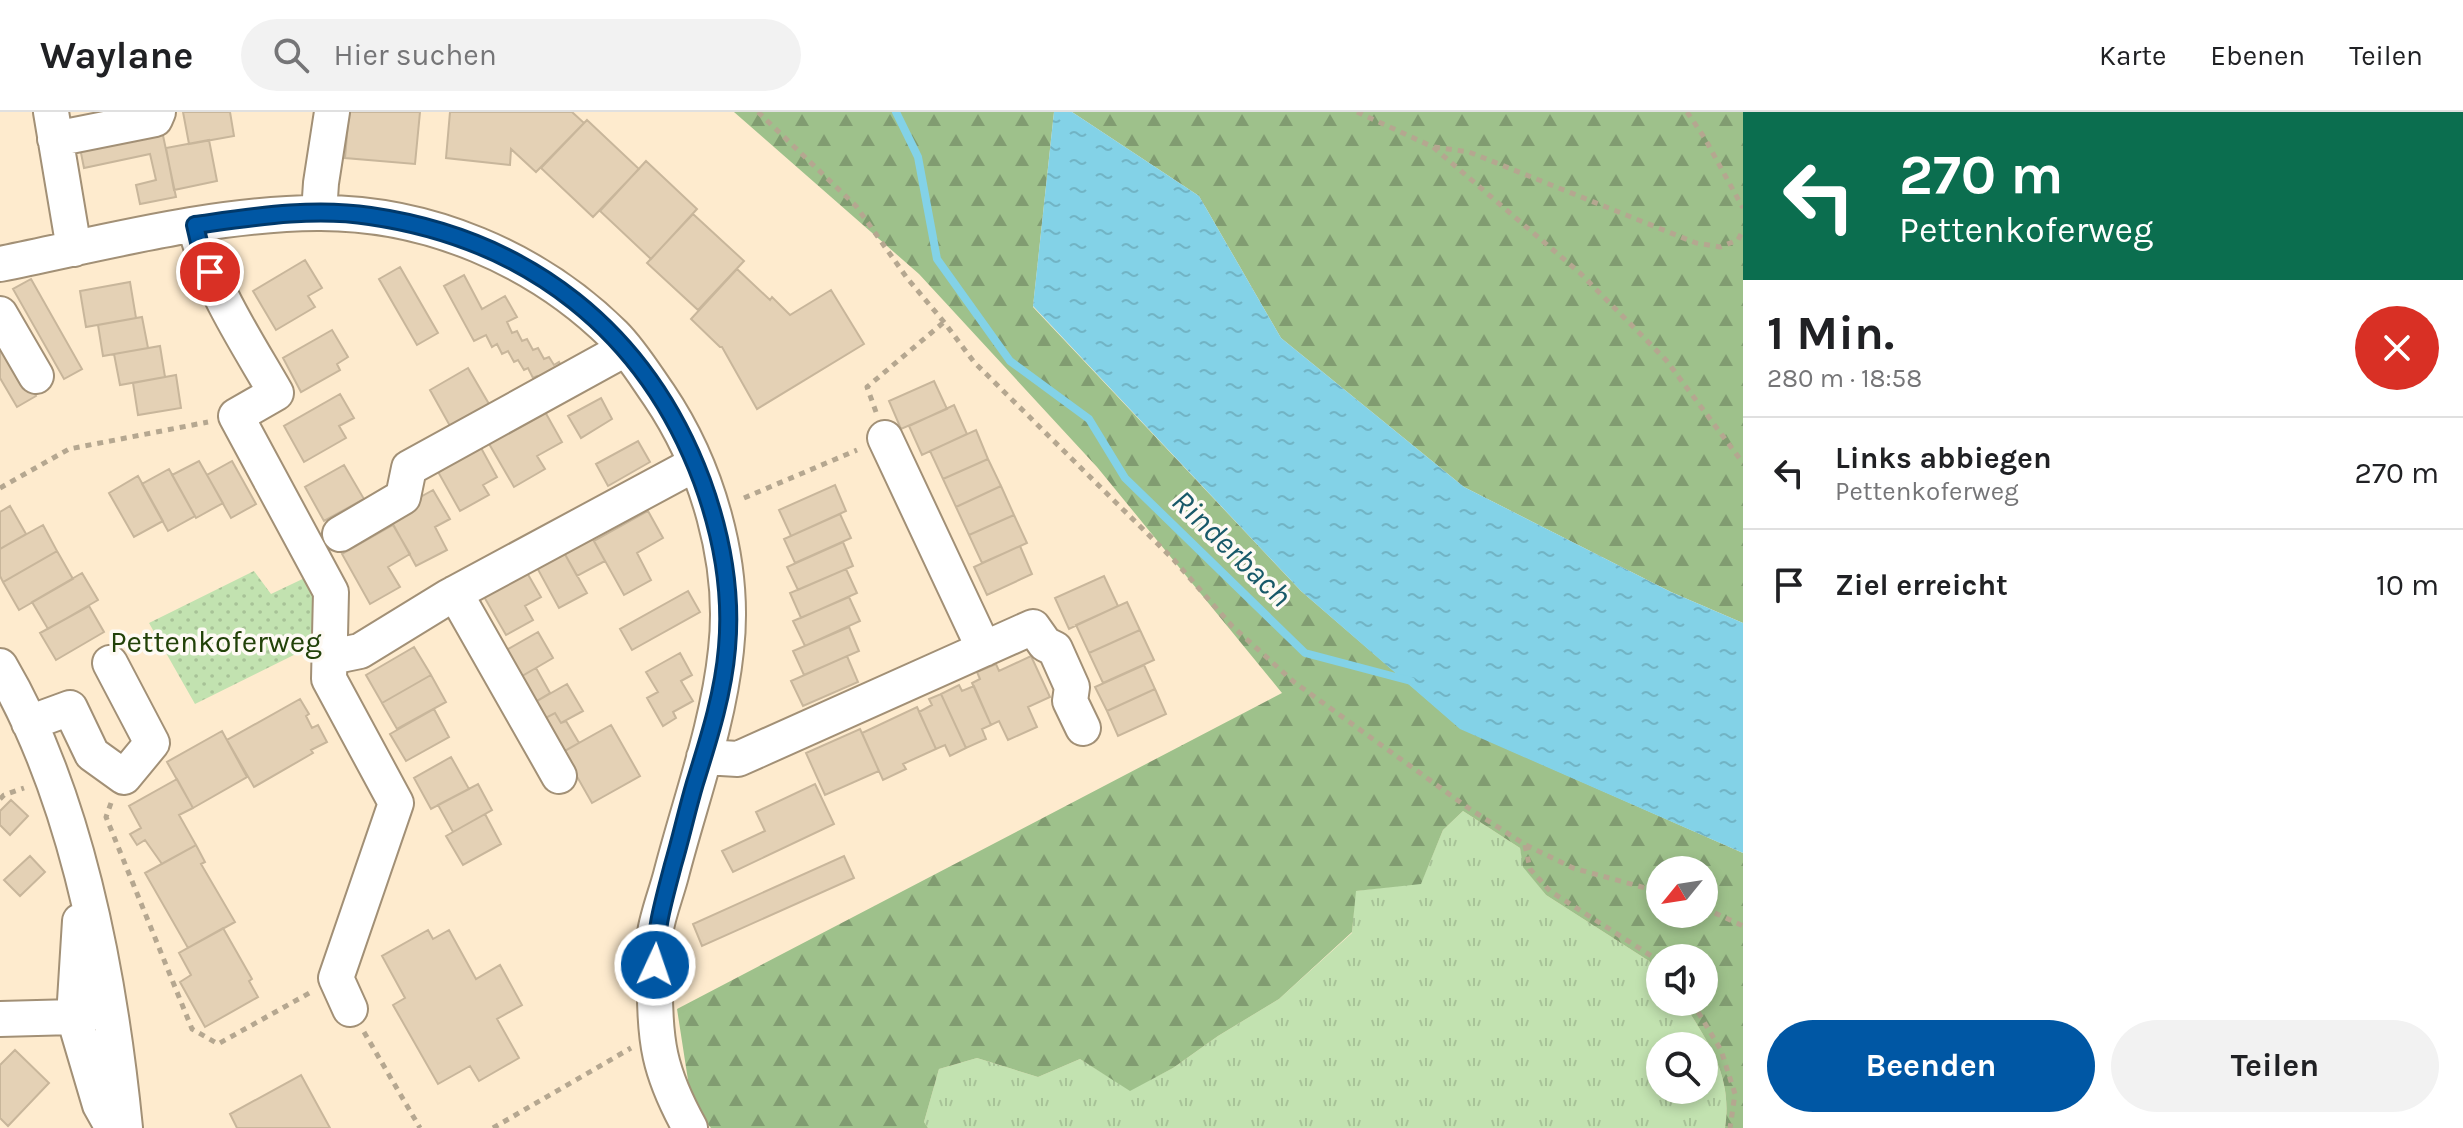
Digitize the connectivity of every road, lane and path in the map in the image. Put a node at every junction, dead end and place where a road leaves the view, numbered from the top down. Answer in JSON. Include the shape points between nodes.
{"nodes":[{"id":1,"x":158,"y":112,"type":"edge"},
{"id":2,"x":332,"y":112,"type":"edge"},
{"id":3,"x":758,"y":112,"type":"edge"},
{"id":4,"x":1357,"y":112,"type":"edge"},
{"id":5,"x":1687,"y":112,"type":"edge"},
{"id":6,"x":53,"y":126,"type":"edge"},
{"id":7,"x":1433,"y":147,"type":"junction"},
{"id":8,"x":1743,"y":208,"type":"edge"},
{"id":9,"x":319,"y":213,"type":"junction"},
{"id":10,"x":195,"y":225,"type":"junction"},
{"id":11,"x":1743,"y":230,"type":"edge"},
{"id":12,"x":74,"y":249,"type":"junction"},
{"id":13,"x":0,"y":264,"type":"edge"},
{"id":14,"x":0,"y":314,"type":"edge"},
{"id":15,"x":944,"y":322,"type":"junction"},
{"id":16,"x":625,"y":349,"type":"junction"},
{"id":17,"x":36,"y":376,"type":"dead end"},
{"id":18,"x":236,"y":416,"type":"junction"},
{"id":19,"x":885,"y":438,"type":"junction"},
{"id":20,"x":1743,"y":463,"type":"edge"},
{"id":21,"x":695,"y":464,"type":"junction"},
{"id":22,"x":0,"y":488,"type":"edge"},
{"id":23,"x":744,"y":498,"type":"dead end"},
{"id":24,"x":340,"y":534,"type":"dead end"},
{"id":25,"x":455,"y":593,"type":"junction"},
{"id":26,"x":984,"y":649,"type":"junction"},
{"id":27,"x":331,"y":657,"type":"junction"},
{"id":28,"x":110,"y":663,"type":"dead end"},
{"id":29,"x":0,"y":666,"type":"edge"},
{"id":30,"x":29,"y":723,"type":"junction"},
{"id":31,"x":1083,"y":728,"type":"dead end"},
{"id":32,"x":704,"y":757,"type":"junction"},
{"id":33,"x":559,"y":776,"type":"dead end"},
{"id":34,"x":124,"y":777,"type":"junction"},
{"id":35,"x":25,"y":788,"type":"dead end"},
{"id":36,"x":0,"y":799,"type":"edge"},
{"id":37,"x":1524,"y":844,"type":"junction"},
{"id":38,"x":82,"y":877,"type":"junction"},
{"id":39,"x":1646,"y":888,"type":"edge"},
{"id":40,"x":1718,"y":914,"type":"edge"},
{"id":41,"x":1743,"y":926,"type":"edge"},
{"id":42,"x":1646,"y":953,"type":"edge"},
{"id":43,"x":336,"y":978,"type":"junction"},
{"id":44,"x":108,"y":1008,"type":"junction"},
{"id":45,"x":350,"y":1009,"type":"joint"},
{"id":46,"x":1700,"y":1016,"type":"edge"},
{"id":47,"x":74,"y":1017,"type":"junction"},
{"id":48,"x":0,"y":1019,"type":"edge"},
{"id":49,"x":655,"y":1034,"type":"junction"},
{"id":50,"x":113,"y":1128,"type":"edge"},
{"id":51,"x":125,"y":1128,"type":"edge"},
{"id":52,"x":420,"y":1128,"type":"edge"},
{"id":53,"x":493,"y":1128,"type":"edge"},
{"id":54,"x":690,"y":1128,"type":"edge"},
{"id":55,"x":1730,"y":1128,"type":"edge"}],
"edges":[{"from":1,"to":6,"type":"street","via":[[155,119]]},
{"from":2,"to":9,"type":"street"},
{"from":3,"to":15,"type":"path","via":[[856,206]]},
{"from":4,"to":7,"type":"path"},
{"from":5,"to":8,"type":"path"},
{"from":6,"to":12,"type":"street"},
{"from":7,"to":11,"type":"path","via":[[1469,152],[1696,243],[1720,247],[1738,240]]},
{"from":7,"to":20,"type":"path","via":[[1580,273],[1666,360]]},
{"from":9,"to":10,"type":"street"},
{"from":9,"to":16,"type":"street","via":[[418,225],[493,250],[580,305]]},
{"from":10,"to":12,"type":"street"},
{"from":10,"to":18,"type":"street","via":[[219,293],[276,393]]},
{"from":12,"to":13,"type":"street"},
{"from":14,"to":17,"type":"street"},
{"from":15,"to":19,"type":"path","via":[[867,387]]},
{"from":15,"to":37,"type":"path","via":[[1009,399],[1294,682]]},
{"from":16,"to":21,"type":"street","via":[[678,423]]},
{"from":16,"to":24,"type":"street","via":[[409,468],[403,497]]},
{"from":18,"to":22,"type":"path","via":[[69,449]]},
{"from":18,"to":27,"type":"street","via":[[331,592]]},
{"from":19,"to":23,"type":"path"},
{"from":19,"to":26,"type":"street"},
{"from":21,"to":25,"type":"street"},
{"from":21,"to":32,"type":"street","via":[[717,529],[726,587],[727,646],[719,705]]},
{"from":25,"to":27,"type":"street","via":[[360,651]]},
{"from":25,"to":33,"type":"street"},
{"from":26,"to":31,"type":"street","via":[[1033,627],[1055,649]]},
{"from":26,"to":32,"type":"street","via":[[738,759]]},
{"from":27,"to":43,"type":"street","via":[[329,679],[396,803]]},
{"from":28,"to":34,"type":"street","via":[[152,743]]},
{"from":29,"to":30,"type":"street"},
{"from":30,"to":34,"type":"street","via":[[70,708],[92,754]]},
{"from":30,"to":38,"type":"street"},
{"from":32,"to":49,"type":"street","via":[[655,933]]},
{"from":34,"to":43,"type":"path","via":[[106,817],[192,1029],[218,1044]]},
{"from":35,"to":36,"type":"path"},
{"from":37,"to":39,"type":"path","via":[[1573,868]]},
{"from":37,"to":42,"type":"path","via":[[1530,869],[1550,891]]},
{"from":38,"to":44,"type":"street"},
{"from":38,"to":47,"type":"street"},
{"from":40,"to":41,"type":"path"},
{"from":43,"to":45,"type":"street"},
{"from":44,"to":47,"type":"street"},
{"from":44,"to":51,"type":"street"},
{"from":45,"to":52,"type":"path"},
{"from":46,"to":55,"type":"path","via":[[1721,1050],[1735,1094]]},
{"from":47,"to":48,"type":"street"},
{"from":47,"to":50,"type":"street","via":[[100,1105]]},
{"from":49,"to":53,"type":"path"},
{"from":49,"to":54,"type":"street","via":[[664,1074]]}]}
